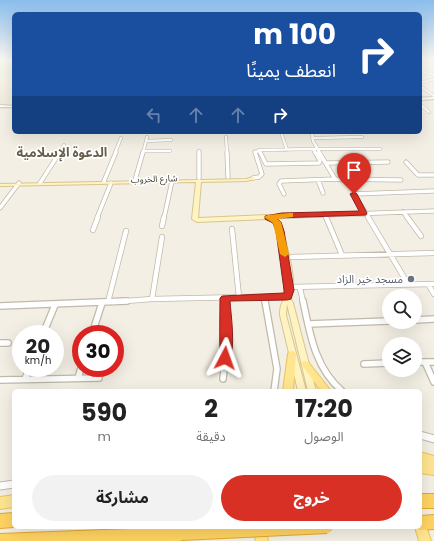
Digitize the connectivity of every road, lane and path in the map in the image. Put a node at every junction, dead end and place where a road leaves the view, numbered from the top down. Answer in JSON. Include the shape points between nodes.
{"nodes":[{"id":1,"x":422,"y":86,"type":"edge"},
{"id":2,"x":427,"y":91,"type":"junction"},
{"id":3,"x":434,"y":91,"type":"edge"},
{"id":4,"x":434,"y":97,"type":"edge"},
{"id":5,"x":422,"y":98,"type":"edge"},
{"id":6,"x":0,"y":106,"type":"edge"},
{"id":7,"x":12,"y":106,"type":"edge"},
{"id":8,"x":422,"y":106,"type":"edge"},
{"id":9,"x":429,"y":112,"type":"dead end"},
{"id":10,"x":283,"y":134,"type":"edge"},
{"id":11,"x":312,"y":134,"type":"edge"},
{"id":12,"x":226,"y":137,"type":"dead end"},
{"id":13,"x":362,"y":137,"type":"dead end"},
{"id":14,"x":121,"y":138,"type":"dead end"},
{"id":15,"x":312,"y":138,"type":"junction"},
{"id":16,"x":171,"y":140,"type":"dead end"},
{"id":17,"x":64,"y":145,"type":"dead end"},
{"id":18,"x":315,"y":149,"type":"junction"},
{"id":19,"x":380,"y":149,"type":"dead end"},
{"id":20,"x":259,"y":150,"type":"junction"},
{"id":21,"x":287,"y":150,"type":"junction"},
{"id":22,"x":144,"y":151,"type":"junction"},
{"id":23,"x":170,"y":151,"type":"dead end"},
{"id":24,"x":199,"y":151,"type":"dead end"},
{"id":25,"x":388,"y":162,"type":"dead end"},
{"id":26,"x":406,"y":162,"type":"dead end"},
{"id":27,"x":326,"y":163,"type":"junction"},
{"id":28,"x":434,"y":175,"type":"edge"},
{"id":29,"x":228,"y":177,"type":"junction"},
{"id":30,"x":252,"y":178,"type":"junction"},
{"id":31,"x":199,"y":179,"type":"junction"},
{"id":32,"x":335,"y":179,"type":"junction"},
{"id":33,"x":135,"y":180,"type":"junction"},
{"id":34,"x":318,"y":180,"type":"junction"},
{"id":35,"x":401,"y":180,"type":"dead end"},
{"id":36,"x":104,"y":181,"type":"junction"},
{"id":37,"x":172,"y":181,"type":"junction"},
{"id":38,"x":40,"y":183,"type":"junction"},
{"id":39,"x":111,"y":183,"type":"junction"},
{"id":40,"x":0,"y":184,"type":"edge"},
{"id":41,"x":18,"y":184,"type":"junction"},
{"id":42,"x":434,"y":191,"type":"edge"},
{"id":43,"x":323,"y":193,"type":"dead end"},
{"id":44,"x":284,"y":194,"type":"dead end"},
{"id":45,"x":0,"y":208,"type":"edge"},
{"id":46,"x":434,"y":211,"type":"edge"},
{"id":47,"x":403,"y":212,"type":"junction"},
{"id":48,"x":364,"y":213,"type":"junction"},
{"id":49,"x":324,"y":214,"type":"junction"},
{"id":50,"x":268,"y":217,"type":"junction"},
{"id":51,"x":162,"y":226,"type":"dead end"},
{"id":52,"x":232,"y":229,"type":"dead end"},
{"id":53,"x":92,"y":230,"type":"dead end"},
{"id":54,"x":126,"y":231,"type":"dead end"},
{"id":55,"x":421,"y":236,"type":"dead end"},
{"id":56,"x":162,"y":237,"type":"dead end"},
{"id":57,"x":434,"y":253,"type":"edge"},
{"id":58,"x":389,"y":254,"type":"junction"},
{"id":59,"x":342,"y":255,"type":"junction"},
{"id":60,"x":292,"y":257,"type":"dead end"},
{"id":61,"x":408,"y":284,"type":"junction"},
{"id":62,"x":428,"y":284,"type":"junction"},
{"id":63,"x":434,"y":284,"type":"edge"},
{"id":64,"x":290,"y":287,"type":"junction"},
{"id":65,"x":300,"y":288,"type":"junction"},
{"id":66,"x":434,"y":294,"type":"edge"},
{"id":67,"x":239,"y":297,"type":"junction"},
{"id":68,"x":264,"y":297,"type":"junction"},
{"id":69,"x":225,"y":298,"type":"junction"},
{"id":70,"x":287,"y":298,"type":"junction"},
{"id":71,"x":152,"y":299,"type":"junction"},
{"id":72,"x":108,"y":302,"type":"junction"},
{"id":73,"x":102,"y":303,"type":"junction"},
{"id":74,"x":54,"y":305,"type":"junction"},
{"id":75,"x":0,"y":306,"type":"edge"},
{"id":76,"x":422,"y":320,"type":"edge"},
{"id":77,"x":434,"y":320,"type":"edge"},
{"id":78,"x":382,"y":321,"type":"edge"},
{"id":79,"x":308,"y":324,"type":"junction"},
{"id":80,"x":46,"y":325,"type":"edge"},
{"id":81,"x":95,"y":325,"type":"edge"},
{"id":82,"x":0,"y":343,"type":"edge"},
{"id":83,"x":8,"y":343,"type":"dead end"},
{"id":84,"x":292,"y":354,"type":"junction"},
{"id":85,"x":425,"y":362,"type":"joint"},
{"id":86,"x":434,"y":362,"type":"edge"},
{"id":87,"x":382,"y":363,"type":"edge"},
{"id":88,"x":305,"y":364,"type":"junction"},
{"id":89,"x":364,"y":364,"type":"dead end"},
{"id":90,"x":78,"y":378,"type":"joint"},
{"id":91,"x":99,"y":378,"type":"dead end"},
{"id":92,"x":25,"y":379,"type":"joint"},
{"id":93,"x":223,"y":379,"type":"dead end"},
{"id":94,"x":0,"y":380,"type":"edge"},
{"id":95,"x":434,"y":382,"type":"edge"},
{"id":96,"x":275,"y":389,"type":"edge"},
{"id":97,"x":288,"y":389,"type":"edge"},
{"id":98,"x":301,"y":389,"type":"edge"},
{"id":99,"x":311,"y":389,"type":"edge"},
{"id":100,"x":324,"y":389,"type":"edge"},
{"id":101,"x":340,"y":389,"type":"edge"},
{"id":102,"x":422,"y":436,"type":"edge"},
{"id":103,"x":434,"y":439,"type":"edge"},
{"id":104,"x":422,"y":458,"type":"edge"},
{"id":105,"x":434,"y":461,"type":"edge"},
{"id":106,"x":422,"y":468,"type":"edge"},
{"id":107,"x":434,"y":470,"type":"edge"},
{"id":108,"x":12,"y":484,"type":"edge"},
{"id":109,"x":0,"y":486,"type":"edge"},
{"id":110,"x":12,"y":501,"type":"edge"},
{"id":111,"x":434,"y":501,"type":"edge"},
{"id":112,"x":422,"y":502,"type":"edge"},
{"id":113,"x":0,"y":503,"type":"edge"},
{"id":114,"x":12,"y":520,"type":"edge"},
{"id":115,"x":0,"y":521,"type":"edge"},
{"id":116,"x":434,"y":522,"type":"edge"},
{"id":117,"x":422,"y":523,"type":"edge"},
{"id":118,"x":259,"y":529,"type":"edge"},
{"id":119,"x":285,"y":529,"type":"edge"},
{"id":120,"x":422,"y":529,"type":"edge"},
{"id":121,"x":0,"y":541,"type":"edge"},
{"id":122,"x":262,"y":541,"type":"edge"},
{"id":123,"x":425,"y":541,"type":"edge"}],
"edges":[{"from":1,"to":2,"type":"street"},
{"from":2,"to":3,"type":"street"},
{"from":2,"to":4,"type":"street"},
{"from":4,"to":5,"type":"street"},
{"from":6,"to":7,"type":"street"},
{"from":8,"to":9,"type":"street"},
{"from":10,"to":21,"type":"street"},
{"from":11,"to":15,"type":"street"},
{"from":12,"to":29,"type":"street"},
{"from":13,"to":15,"type":"street"},
{"from":14,"to":36,"type":"street"},
{"from":15,"to":18,"type":"street"},
{"from":16,"to":22,"type":"street","via":[[147,139]]},
{"from":17,"to":38,"type":"street"},
{"from":18,"to":19,"type":"street"},
{"from":18,"to":20,"type":"street","via":[[319,163],[266,164]]},
{"from":18,"to":21,"type":"street"},
{"from":18,"to":27,"type":"street"},
{"from":20,"to":21,"type":"street"},
{"from":20,"to":30,"type":"street","via":[[255,154],[262,174]]},
{"from":22,"to":23,"type":"street"},
{"from":22,"to":33,"type":"street"},
{"from":24,"to":31,"type":"street"},
{"from":25,"to":27,"type":"street"},
{"from":26,"to":28,"type":"street","via":[[418,175]]},
{"from":27,"to":32,"type":"street"},
{"from":29,"to":30,"type":"main road","name":"شارع الخروب"},
{"from":29,"to":31,"type":"main road","name":"شارع الخروب"},
{"from":30,"to":31,"type":"main road","name":"شارع الخروب"},
{"from":31,"to":33,"type":"main road","name":"شارع الخروب"},
{"from":31,"to":37,"type":"main road","name":"شارع الخروب"},
{"from":31,"to":50,"type":"main road","via":[[195,219]]},
{"from":32,"to":34,"type":"street"},
{"from":32,"to":35,"type":"street"},
{"from":33,"to":36,"type":"main road","name":"شارع الخروب"},
{"from":34,"to":43,"type":"street"},
{"from":34,"to":44,"type":"street","via":[[282,181],[280,184]]},
{"from":36,"to":38,"type":"main road","name":"شارع الخروب"},
{"from":37,"to":39,"type":"main road","name":"شارع الخروب"},
{"from":37,"to":51,"type":"street"},
{"from":38,"to":41,"type":"main road","name":"شارع الخروب"},
{"from":39,"to":41,"type":"main road","name":"شارع الخروب"},
{"from":39,"to":53,"type":"street"},
{"from":40,"to":41,"type":"main road","name":"شارع الخروب"},
{"from":41,"to":45,"type":"street"},
{"from":42,"to":48,"type":"street","via":[[354,194]]},
{"from":46,"to":47,"type":"street"},
{"from":47,"to":48,"type":"street"},
{"from":47,"to":55,"type":"street"},
{"from":48,"to":49,"type":"street"},
{"from":48,"to":58,"type":"street"},
{"from":49,"to":50,"type":"street"},
{"from":49,"to":59,"type":"street"},
{"from":50,"to":64,"type":"main road","via":[[277,222],[280,231]]},
{"from":52,"to":67,"type":"street"},
{"from":54,"to":72,"type":"street"},
{"from":56,"to":71,"type":"street"},
{"from":57,"to":58,"type":"street"},
{"from":58,"to":59,"type":"street"},
{"from":58,"to":61,"type":"street"},
{"from":59,"to":60,"type":"street"},
{"from":61,"to":62,"type":"street"},
{"from":61,"to":65,"type":"street"},
{"from":62,"to":63,"type":"street"},
{"from":62,"to":66,"type":"street"},
{"from":64,"to":65,"type":"street"},
{"from":64,"to":70,"type":"main road"},
{"from":65,"to":79,"type":"street"},
{"from":67,"to":68,"type":"street"},
{"from":67,"to":69,"type":"street"},
{"from":68,"to":70,"type":"street"},
{"from":68,"to":96,"type":"street","via":[[276,364]]},
{"from":69,"to":71,"type":"street"},
{"from":69,"to":93,"type":"street","via":[[227,341]]},
{"from":70,"to":84,"type":"main road","via":[[282,311]]},
{"from":70,"to":88,"type":"main road"},
{"from":71,"to":72,"type":"street"},
{"from":72,"to":73,"type":"street"},
{"from":73,"to":74,"type":"street"},
{"from":73,"to":81,"type":"street"},
{"from":74,"to":75,"type":"street"},
{"from":74,"to":80,"type":"street"},
{"from":76,"to":77,"type":"street"},
{"from":78,"to":79,"type":"street"},
{"from":79,"to":101,"type":"street","via":[[326,375]]},
{"from":82,"to":83,"type":"street"},
{"from":84,"to":97,"type":"main road"},
{"from":84,"to":98,"type":"main road"},
{"from":85,"to":86,"type":"street"},
{"from":85,"to":95,"type":"street"},
{"from":87,"to":89,"type":"street"},
{"from":88,"to":99,"type":"main road"},
{"from":88,"to":100,"type":"main road"},
{"from":90,"to":91,"type":"street"},
{"from":90,"to":92,"type":"street"},
{"from":92,"to":94,"type":"street"},
{"from":102,"to":103,"type":"street"},
{"from":104,"to":105,"type":"main road"},
{"from":106,"to":107,"type":"main road"},
{"from":108,"to":109,"type":"street"},
{"from":110,"to":113,"type":"main road"},
{"from":111,"to":112,"type":"highway"},
{"from":114,"to":115,"type":"highway"},
{"from":116,"to":117,"type":"highway"},
{"from":118,"to":122,"type":"main road"},
{"from":119,"to":121,"type":"highway","bridge":true},
{"from":120,"to":123,"type":"main road"}]}
